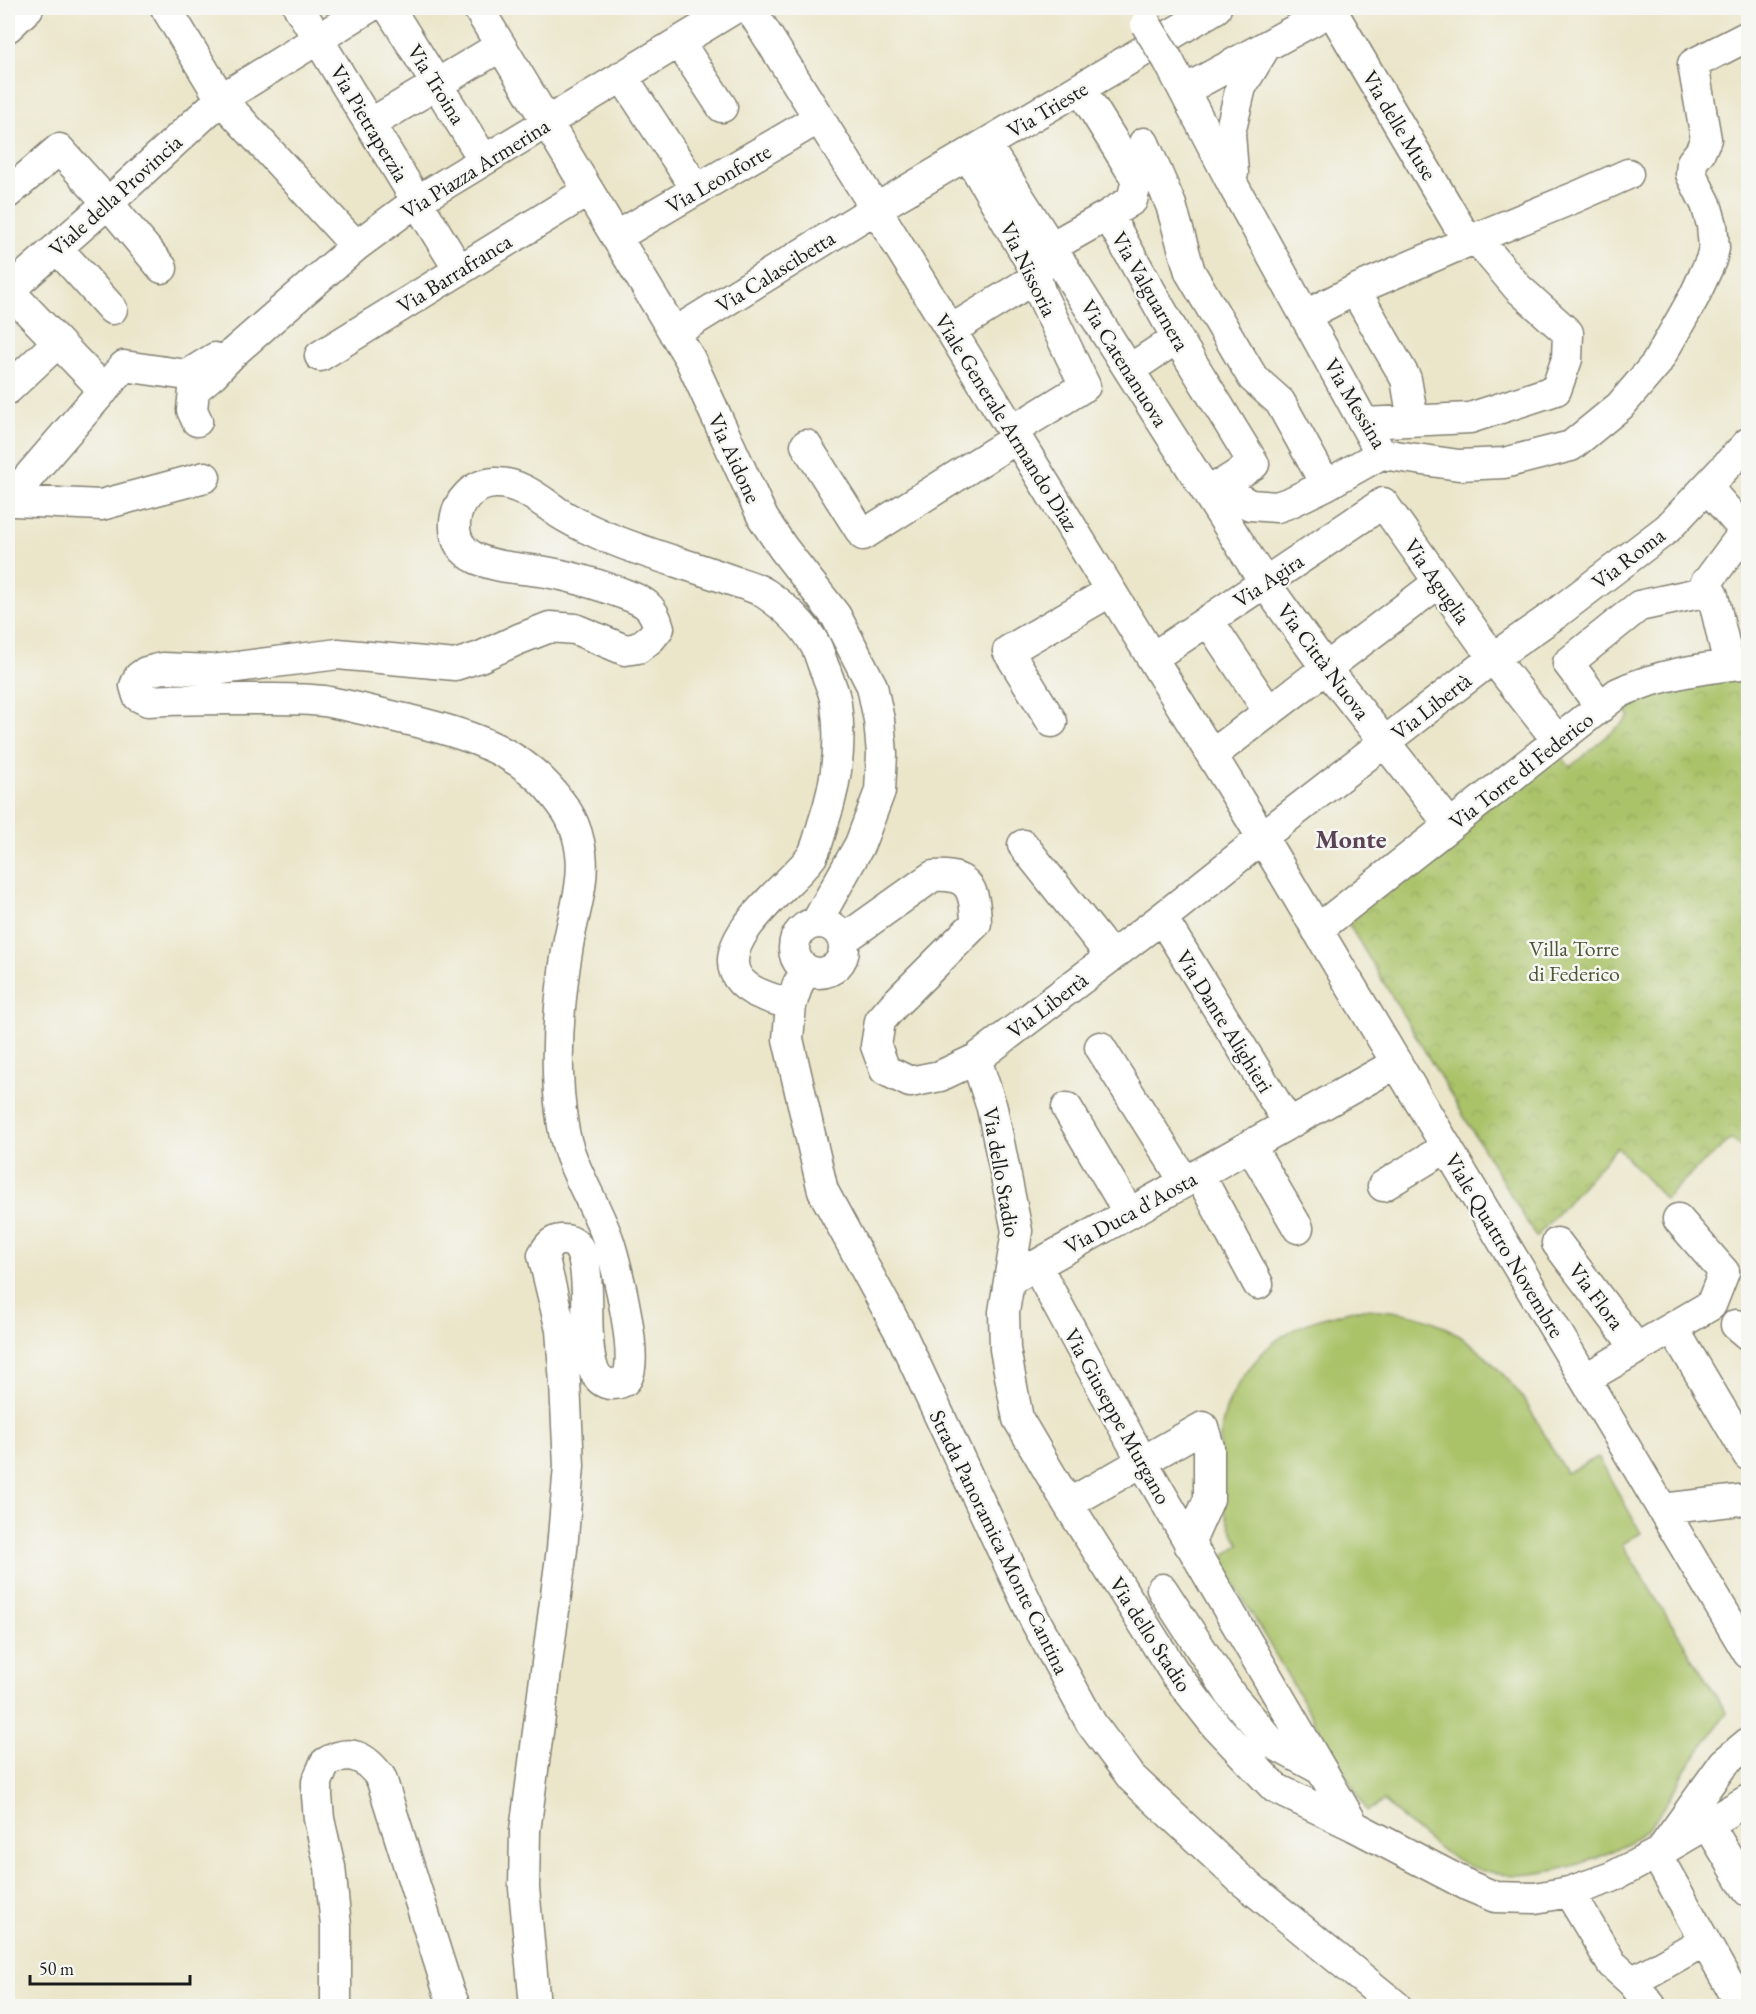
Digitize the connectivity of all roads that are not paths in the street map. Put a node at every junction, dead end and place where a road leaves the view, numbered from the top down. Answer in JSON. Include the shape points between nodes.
{"nodes":[{"id":1,"x":28,"y":8,"type":"edge"},
{"id":2,"x":168,"y":8,"type":"edge"},
{"id":3,"x":299,"y":8,"type":"edge"},
{"id":4,"x":368,"y":8,"type":"edge"},
{"id":5,"x":388,"y":8,"type":"edge"},
{"id":6,"x":478,"y":8,"type":"edge"},
{"id":7,"x":735,"y":8,"type":"edge"},
{"id":8,"x":750,"y":8,"type":"edge"},
{"id":9,"x":1216,"y":8,"type":"edge"},
{"id":10,"x":1334,"y":9,"type":"edge"},
{"id":11,"x":1141,"y":16,"type":"edge"},
{"id":12,"x":8,"y":27,"type":"edge"},
{"id":13,"x":1749,"y":36,"type":"edge"},
{"id":14,"x":318,"y":38,"type":"junction"},
{"id":15,"x":679,"y":42,"type":"junction"},
{"id":16,"x":501,"y":46,"type":"junction"},
{"id":17,"x":1264,"y":49,"type":"junction"},
{"id":18,"x":622,"y":76,"type":"junction"},
{"id":19,"x":438,"y":84,"type":"junction"},
{"id":20,"x":1081,"y":89,"type":"junction"},
{"id":21,"x":1185,"y":90,"type":"junction"},
{"id":22,"x":221,"y":99,"type":"junction"},
{"id":23,"x":722,"y":107,"type":"dead end"},
{"id":24,"x":819,"y":118,"type":"junction"},
{"id":25,"x":547,"y":122,"type":"junction"},
{"id":26,"x":370,"y":124,"type":"junction"},
{"id":27,"x":1144,"y":143,"type":"dead end"},
{"id":28,"x":977,"y":150,"type":"junction"},
{"id":29,"x":484,"y":160,"type":"junction"},
{"id":30,"x":1628,"y":174,"type":"dead end"},
{"id":31,"x":1233,"y":185,"type":"junction"},
{"id":32,"x":697,"y":190,"type":"junction"},
{"id":33,"x":588,"y":191,"type":"junction"},
{"id":34,"x":8,"y":193,"type":"edge"},
{"id":35,"x":417,"y":201,"type":"junction"},
{"id":36,"x":108,"y":203,"type":"junction"},
{"id":37,"x":876,"y":209,"type":"junction"},
{"id":38,"x":1108,"y":215,"type":"junction"},
{"id":39,"x":616,"y":237,"type":"junction"},
{"id":40,"x":1472,"y":239,"type":"junction"},
{"id":41,"x":356,"y":246,"type":"junction"},
{"id":42,"x":1051,"y":247,"type":"junction"},
{"id":43,"x":57,"y":248,"type":"junction"},
{"id":44,"x":162,"y":268,"type":"dead end"},
{"id":45,"x":459,"y":270,"type":"junction"},
{"id":46,"x":1037,"y":277,"type":"junction"},
{"id":47,"x":8,"y":290,"type":"edge"},
{"id":48,"x":1355,"y":290,"type":"junction"},
{"id":49,"x":112,"y":309,"type":"dead end"},
{"id":50,"x":1305,"y":315,"type":"junction"},
{"id":51,"x":951,"y":330,"type":"junction"},
{"id":52,"x":674,"y":333,"type":"junction"},
{"id":53,"x":1178,"y":338,"type":"junction"},
{"id":54,"x":58,"y":342,"type":"junction"},
{"id":55,"x":233,"y":353,"type":"junction"},
{"id":56,"x":320,"y":357,"type":"dead end"},
{"id":57,"x":1129,"y":370,"type":"junction"},
{"id":58,"x":8,"y":389,"type":"edge"},
{"id":59,"x":104,"y":390,"type":"junction"},
{"id":60,"x":1413,"y":420,"type":"junction"},
{"id":61,"x":197,"y":421,"type":"dead end"},
{"id":62,"x":1364,"y":423,"type":"junction"},
{"id":63,"x":1015,"y":434,"type":"junction"},
{"id":64,"x":1749,"y":443,"type":"edge"},
{"id":65,"x":806,"y":446,"type":"dead end"},
{"id":66,"x":1381,"y":454,"type":"junction"},
{"id":67,"x":205,"y":477,"type":"dead end"},
{"id":68,"x":1210,"y":485,"type":"junction"},
{"id":69,"x":1326,"y":485,"type":"junction"},
{"id":70,"x":1707,"y":487,"type":"junction"},
{"id":71,"x":1383,"y":503,"type":"joint"},
{"id":72,"x":1747,"y":527,"type":"edge"},
{"id":73,"x":1264,"y":582,"type":"junction"},
{"id":74,"x":1706,"y":582,"type":"junction"},
{"id":75,"x":1438,"y":583,"type":"junction"},
{"id":76,"x":1111,"y":591,"type":"junction"},
{"id":77,"x":1208,"y":621,"type":"junction"},
{"id":78,"x":1152,"y":658,"type":"junction"},
{"id":79,"x":1493,"y":658,"type":"junction"},
{"id":80,"x":1739,"y":664,"type":"edge"},
{"id":81,"x":1326,"y":668,"type":"junction"},
{"id":82,"x":1602,"y":707,"type":"junction"},
{"id":83,"x":1269,"y":712,"type":"junction"},
{"id":84,"x":1052,"y":722,"type":"dead end"},
{"id":85,"x":1557,"y":740,"type":"junction"},
{"id":86,"x":1385,"y":742,"type":"junction"},
{"id":87,"x":1212,"y":755,"type":"junction"},
{"id":88,"x":1450,"y":825,"type":"junction"},
{"id":89,"x":1262,"y":837,"type":"junction"},
{"id":90,"x":1023,"y":845,"type":"dead end"},
{"id":91,"x":1162,"y":918,"type":"junction"},
{"id":92,"x":816,"y":923,"type":"junction"},
{"id":93,"x":1317,"y":930,"type":"junction"},
{"id":94,"x":843,"y":940,"type":"junction"},
{"id":95,"x":1111,"y":956,"type":"junction"},
{"id":96,"x":806,"y":971,"type":"junction"},
{"id":97,"x":791,"y":1005,"type":"junction"},
{"id":98,"x":1100,"y":1047,"type":"dead end"},
{"id":99,"x":976,"y":1059,"type":"junction"},
{"id":100,"x":1397,"y":1063,"type":"junction"},
{"id":101,"x":1067,"y":1108,"type":"dead end"},
{"id":102,"x":1288,"y":1124,"type":"junction"},
{"id":103,"x":1250,"y":1145,"type":"junction"},
{"id":104,"x":1447,"y":1147,"type":"junction"},
{"id":105,"x":1192,"y":1178,"type":"junction"},
{"id":106,"x":1383,"y":1186,"type":"dead end"},
{"id":107,"x":1129,"y":1213,"type":"junction"},
{"id":108,"x":1678,"y":1219,"type":"dead end"},
{"id":109,"x":1298,"y":1228,"type":"dead end"},
{"id":110,"x":1557,"y":1244,"type":"dead end"},
{"id":111,"x":1036,"y":1265,"type":"junction"},
{"id":112,"x":1011,"y":1279,"type":"junction"},
{"id":113,"x":1258,"y":1284,"type":"dead end"},
{"id":114,"x":1672,"y":1328,"type":"junction"},
{"id":115,"x":1637,"y":1349,"type":"junction"},
{"id":116,"x":1585,"y":1379,"type":"junction"},
{"id":117,"x":1749,"y":1455,"type":"edge"},
{"id":118,"x":1142,"y":1461,"type":"junction"},
{"id":119,"x":1749,"y":1499,"type":"edge"},
{"id":120,"x":1068,"y":1504,"type":"junction"},
{"id":121,"x":1662,"y":1509,"type":"junction"},
{"id":122,"x":1195,"y":1555,"type":"junction"},
{"id":123,"x":1162,"y":1589,"type":"junction"},
{"id":124,"x":1132,"y":1606,"type":"junction"},
{"id":125,"x":1748,"y":1651,"type":"edge"},
{"id":126,"x":1749,"y":1743,"type":"edge"},
{"id":127,"x":1320,"y":1769,"type":"junction"},
{"id":128,"x":1749,"y":1800,"type":"edge"},
{"id":129,"x":1708,"y":1824,"type":"junction"},
{"id":130,"x":1354,"y":1826,"type":"junction"},
{"id":131,"x":1659,"y":1852,"type":"junction"},
{"id":132,"x":1749,"y":1891,"type":"edge"},
{"id":133,"x":1569,"y":1892,"type":"junction"},
{"id":134,"x":1704,"y":1941,"type":"junction"},
{"id":135,"x":1632,"y":1982,"type":"junction"},
{"id":136,"x":336,"y":2007,"type":"edge"},
{"id":137,"x":455,"y":2007,"type":"edge"},
{"id":138,"x":535,"y":2007,"type":"edge"},
{"id":139,"x":1396,"y":2007,"type":"edge"},
{"id":140,"x":1651,"y":2007,"type":"edge"},
{"id":141,"x":1741,"y":2007,"type":"edge"}],
"edges":[{"from":1,"to":12,"type":"street"},
{"from":2,"to":22,"type":"street"},
{"from":3,"to":14,"type":"street","name":"Via Pietraperzia"},
{"from":4,"to":14,"type":"street","name":"Viale della Provincia"},
{"from":5,"to":19,"type":"street","name":"Via Troina"},
{"from":6,"to":16,"type":"street","name":"Via Aidone"},
{"from":7,"to":15,"type":"street","name":"Via Piazza Armerina"},
{"from":8,"to":24,"type":"street","name":"Viale Generale Armando Diaz"},
{"from":9,"to":20,"type":"street","name":"Via Trieste"},
{"from":10,"to":17,"type":"street"},
{"from":10,"to":40,"type":"street","name":"Via delle Muse"},
{"from":11,"to":21,"type":"street","name":"Via Messina","bridge":true},
{"from":13,"to":66,"type":"street","name":"Via Messina","via":[[1693,64],[1706,139],[1692,162],[1691,174],[1706,204],[1714,248],[1694,297],[1656,364],[1620,406],[1571,446],[1504,463],[1459,465]]},
{"from":14,"to":22,"type":"street","name":"Viale della Provincia"},
{"from":14,"to":26,"type":"street","name":"Via Pietraperzia"},
{"from":15,"to":18,"type":"street","name":"Via Piazza Armerina"},
{"from":15,"to":23,"type":"street"},
{"from":16,"to":19,"type":"street"},
{"from":16,"to":25,"type":"street","name":"Via Aidone"},
{"from":17,"to":21,"type":"street"},
{"from":17,"to":31,"type":"street","via":[[1241,87],[1230,133]]},
{"from":18,"to":25,"type":"street","name":"Via Piazza Armerina"},
{"from":18,"to":32,"type":"street"},
{"from":19,"to":26,"type":"street"},
{"from":19,"to":29,"type":"street","name":"Via Troina"},
{"from":20,"to":28,"type":"street","name":"Via Trieste"},
{"from":20,"to":38,"type":"street","name":"Via Valguarnera","via":[[1137,180],[1132,200]]},
{"from":21,"to":31,"type":"street","name":"Via Messina"},
{"from":22,"to":36,"type":"street","name":"Viale della Provincia"},
{"from":22,"to":41,"type":"street"},
{"from":24,"to":32,"type":"street","name":"Via Leonforte"},
{"from":24,"to":37,"type":"street","name":"Viale Generale Armando Diaz"},
{"from":25,"to":29,"type":"street","name":"Via Piazza Armerina"},
{"from":25,"to":33,"type":"street","name":"Via Aidone"},
{"from":26,"to":35,"type":"street","name":"Via Pietraperzia"},
{"from":27,"to":69,"type":"street","name":"Via Valguarnera","via":[[1171,205],[1190,272],[1253,378],[1280,402]]},
{"from":28,"to":37,"type":"street","name":"Via Trieste"},
{"from":28,"to":42,"type":"street","name":"Via Catenanuova"},
{"from":28,"to":46,"type":"street","name":"Via Nissoria"},
{"from":29,"to":35,"type":"street","name":"Via Piazza Armerina"},
{"from":30,"to":40,"type":"street"},
{"from":31,"to":50,"type":"street","name":"Via Messina"},
{"from":32,"to":39,"type":"street","name":"Via Leonforte"},
{"from":33,"to":39,"type":"street","name":"Via Aidone"},
{"from":33,"to":45,"type":"street","name":"Via Barrafranca"},
{"from":34,"to":36,"type":"street","via":[[59,149]]},
{"from":35,"to":41,"type":"street","name":"Via Piazza Armerina"},
{"from":35,"to":45,"type":"street","name":"Via Pietraperzia"},
{"from":36,"to":43,"type":"street","name":"Viale della Provincia"},
{"from":36,"to":44,"type":"street"},
{"from":37,"to":51,"type":"street","name":"Viale Generale Armando Diaz"},
{"from":37,"to":52,"type":"street","name":"Via Calascibetta"},
{"from":38,"to":42,"type":"street"},
{"from":38,"to":53,"type":"street","name":"Via Valguarnera"},
{"from":39,"to":52,"type":"street","name":"Via Aidone"},
{"from":40,"to":48,"type":"street"},
{"from":40,"to":60,"type":"street","name":"Via delle Muse","via":[[1568,333],[1567,359],[1556,390],[1470,418]]},
{"from":41,"to":55,"type":"street","name":"Via Piazza Armerina"},
{"from":42,"to":57,"type":"street","name":"Via Catenanuova"},
{"from":43,"to":47,"type":"street","name":"Viale della Provincia"},
{"from":43,"to":49,"type":"street"},
{"from":45,"to":56,"type":"street","name":"Via Barrafranca"},
{"from":46,"to":51,"type":"street"},
{"from":46,"to":63,"type":"street","name":"Via Nissoria","via":[[1041,294],[1085,386]]},
{"from":47,"to":54,"type":"street"},
{"from":48,"to":50,"type":"street"},
{"from":48,"to":60,"type":"street","via":[[1406,379]]},
{"from":50,"to":62,"type":"street","name":"Via Messina"},
{"from":51,"to":63,"type":"street","name":"Viale Generale Armando Diaz"},
{"from":52,"to":92,"type":"street","name":"Via Aidone","via":[[690,359],[763,518],[836,615],[872,686],[882,754],[880,791],[860,844]]},
{"from":53,"to":57,"type":"street"},
{"from":53,"to":68,"type":"street","name":"Via Valguarnera","via":[[1254,464]]},
{"from":54,"to":58,"type":"street"},
{"from":54,"to":59,"type":"street"},
{"from":55,"to":59,"type":"street","name":"Via Piazza Armerina","via":[[212,359],[187,375],[124,366]]},
{"from":55,"to":61,"type":"street","name":"Via Piazza Armerina","via":[[194,390],[191,401]]},
{"from":57,"to":68,"type":"street","name":"Via Catenanuova"},
{"from":59,"to":67,"type":"street","name":"Via Piazza Armerina","via":[[25,481],[14,501],[101,505]]},
{"from":60,"to":62,"type":"street","name":"Via delle Muse"},
{"from":62,"to":66,"type":"street","name":"Via Messina"},
{"from":63,"to":65,"type":"street","via":[[863,536]]},
{"from":63,"to":76,"type":"street","name":"Viale Generale Armando Diaz"},
{"from":64,"to":70,"type":"street","name":"Via Roma"},
{"from":66,"to":69,"type":"street"},
{"from":68,"to":69,"type":"street","via":[[1250,505],[1277,507]]},
{"from":68,"to":73,"type":"street","name":"Via Catenanuova"},
{"from":70,"to":72,"type":"street"},
{"from":70,"to":79,"type":"street","name":"Via Roma","via":[[1668,528]]},
{"from":71,"to":73,"type":"street","name":"Via Agira"},
{"from":71,"to":75,"type":"street","name":"Via Aguglia"},
{"from":72,"to":74,"type":"street"},
{"from":73,"to":77,"type":"street","name":"Via Agira"},
{"from":73,"to":81,"type":"street","name":"Via Città Nuova"},
{"from":74,"to":80,"type":"street"},
{"from":74,"to":82,"type":"street","via":[[1699,593],[1639,606],[1568,663]]},
{"from":75,"to":79,"type":"street","name":"Via Aguglia"},
{"from":75,"to":81,"type":"street"},
{"from":76,"to":78,"type":"street","name":"Viale Generale Armando Diaz"},
{"from":76,"to":84,"type":"street","via":[[1008,651]]},
{"from":77,"to":78,"type":"street","name":"Via Agira"},
{"from":77,"to":83,"type":"street"},
{"from":78,"to":87,"type":"street","name":"Viale Generale Armando Diaz"},
{"from":79,"to":85,"type":"street","name":"Via Aguglia"},
{"from":79,"to":86,"type":"street","name":"Via Libertà"},
{"from":80,"to":82,"type":"street","name":"Via Torre di Federico","via":[[1641,682],[1618,693]]},
{"from":81,"to":83,"type":"street"},
{"from":81,"to":86,"type":"street","name":"Via Città Nuova"},
{"from":82,"to":85,"type":"street","name":"Via Torre di Federico"},
{"from":83,"to":87,"type":"street"},
{"from":85,"to":88,"type":"street","name":"Via Torre di Federico"},
{"from":86,"to":88,"type":"street","name":"Via Città Nuova"},
{"from":86,"to":89,"type":"street","name":"Via Libertà"},
{"from":87,"to":89,"type":"street","name":"Viale Generale Armando Diaz"},
{"from":88,"to":93,"type":"street","name":"Via Torre di Federico"},
{"from":89,"to":91,"type":"street","name":"Via Libertà"},
{"from":89,"to":93,"type":"street","name":"Viale Quattro Novembre"},
{"from":90,"to":95,"type":"street"},
{"from":91,"to":95,"type":"street","name":"Via Libertà"},
{"from":91,"to":102,"type":"street","name":"Via Dante Alighieri"},
{"from":92,"to":94,"type":"street","via":[[830,925]]},
{"from":92,"to":96,"type":"street","via":[[802,929],[794,943],[796,959]]},
{"from":93,"to":100,"type":"street","name":"Viale Quattro Novembre"},
{"from":94,"to":96,"type":"street","via":[[844,956],[835,968],[821,974]]},
{"from":94,"to":99,"type":"street","name":"Via Libertà","via":[[933,876],[950,874],[966,882],[976,902],[976,922],[880,1021],[876,1046],[885,1070],[910,1082],[940,1076]]},
{"from":95,"to":99,"type":"street","name":"Via Libertà"},
{"from":96,"to":97,"type":"street","name":"Strada Panoramica Monte Cantina"},
{"from":97,"to":138,"type":"street","via":[[748,988],[735,973],[733,956],[739,939],[765,906],[813,855],[831,801],[839,741],[836,701],[816,645],[793,616],[764,592],[623,545],[562,515],[529,492],[496,482],[472,490],[462,500],[455,529],[460,545],[473,558],[491,565],[587,581],[645,602],[656,615],[659,628],[651,638],[638,648],[625,650],[575,629],[550,627],[455,665],[338,654],[213,670],[162,668],[139,677],[135,686],[138,696],[148,700],[320,701],[450,730],[484,742],[520,762],[546,785],[574,821],[582,857],[559,1010],[557,1064],[563,1129],[573,1162],[609,1242],[620,1282],[632,1365],[629,1377],[613,1385],[603,1383],[596,1375],[589,1359],[585,1263],[571,1242],[551,1244],[543,1255],[561,1330],[568,1466],[562,1550],[525,1831],[524,1888]]},
{"from":97,"to":139,"type":"street","name":"Strada Panoramica Monte Cantina","via":[[788,1039],[823,1191],[903,1338],[1035,1620],[1090,1723],[1132,1778],[1223,1863]]},
{"from":98,"to":105,"type":"street"},
{"from":99,"to":112,"type":"street","name":"Via dello Stadio","via":[[992,1108],[1017,1231]]},
{"from":100,"to":102,"type":"street","name":"Via Duca d'Aosta"},
{"from":100,"to":104,"type":"street","name":"Viale Quattro Novembre"},
{"from":101,"to":107,"type":"street"},
{"from":102,"to":103,"type":"street","name":"Via Duca d'Aosta"},
{"from":103,"to":105,"type":"street","name":"Via Duca d'Aosta"},
{"from":103,"to":109,"type":"street"},
{"from":104,"to":106,"type":"street"},
{"from":104,"to":116,"type":"street","name":"Viale Quattro Novembre"},
{"from":105,"to":107,"type":"street","name":"Via Duca d'Aosta"},
{"from":105,"to":113,"type":"street"},
{"from":107,"to":111,"type":"street","name":"Via Duca d'Aosta"},
{"from":108,"to":114,"type":"street","name":"Via Flora","via":[[1724,1272],[1710,1305]]},
{"from":110,"to":115,"type":"street","name":"Via Flora"},
{"from":111,"to":112,"type":"street","name":"Via Duca d'Aosta"},
{"from":111,"to":118,"type":"street","name":"Via Giuseppe Murgano"},
{"from":112,"to":120,"type":"street","name":"Via dello Stadio","via":[[1004,1312],[1005,1349],[1018,1419]]},
{"from":114,"to":115,"type":"street","name":"Via Flora"},
{"from":114,"to":117,"type":"street"},
{"from":115,"to":116,"type":"street","name":"Via Flora"},
{"from":116,"to":121,"type":"street","name":"Viale Quattro Novembre"},
{"from":118,"to":120,"type":"street"},
{"from":118,"to":122,"type":"street","name":"Via Giuseppe Murgano"},
{"from":118,"to":122,"type":"street","via":[[1203,1427],[1209,1447],[1209,1499]]},
{"from":119,"to":121,"type":"street"},
{"from":120,"to":124,"type":"street","name":"Via dello Stadio"},
{"from":121,"to":125,"type":"street","name":"Viale Quattro Novembre"},
{"from":122,"to":123,"type":"street"},
{"from":122,"to":127,"type":"street","name":"Via Giuseppe Murgano"},
{"from":123,"to":124,"type":"street"},
{"from":123,"to":127,"type":"street","via":[[1231,1695],[1272,1743]]},
{"from":124,"to":130,"type":"street","name":"Via dello Stadio","via":[[1210,1719],[1275,1788]]},
{"from":126,"to":131,"type":"street","via":[[1724,1763]]},
{"from":127,"to":130,"type":"street","name":"Via Giuseppe Murgano"},
{"from":128,"to":129,"type":"street","name":"Via dello Stadio"},
{"from":129,"to":131,"type":"street","name":"Via dello Stadio"},
{"from":129,"to":132,"type":"street"},
{"from":130,"to":133,"type":"street","name":"Via dello Stadio","via":[[1495,1897],[1535,1898]]},
{"from":131,"to":133,"type":"street","name":"Via dello Stadio","via":[[1612,1878]]},
{"from":131,"to":134,"type":"street"},
{"from":133,"to":135,"type":"street","via":[[1612,1964]]},
{"from":134,"to":135,"type":"street"},
{"from":134,"to":141,"type":"street"},
{"from":135,"to":140,"type":"street"},
{"from":136,"to":137,"type":"street","via":[[336,1926],[317,1782],[325,1762],[344,1755],[362,1759],[381,1778]]}]}
